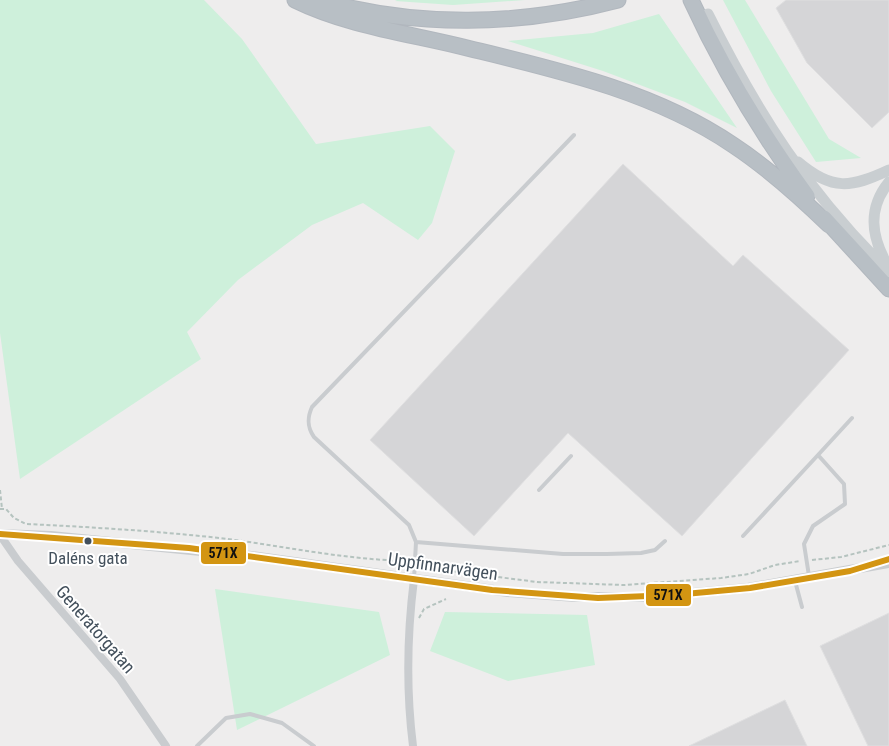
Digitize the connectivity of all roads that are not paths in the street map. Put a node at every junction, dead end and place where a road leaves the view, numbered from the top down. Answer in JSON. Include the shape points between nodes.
{"nodes":[{"id":1,"x":295,"y":0,"type":"edge"},
{"id":2,"x":319,"y":0,"type":"edge"},
{"id":3,"x":618,"y":0,"type":"edge"},
{"id":4,"x":691,"y":0,"type":"edge"},
{"id":5,"x":701,"y":0,"type":"edge"},
{"id":6,"x":708,"y":14,"type":"joint"},
{"id":7,"x":574,"y":134,"type":"dead end"},
{"id":8,"x":785,"y":151,"type":"junction"},
{"id":9,"x":889,"y":170,"type":"edge"},
{"id":10,"x":889,"y":182,"type":"edge"},
{"id":11,"x":829,"y":225,"type":"junction"},
{"id":12,"x":889,"y":268,"type":"edge"},
{"id":13,"x":889,"y":272,"type":"edge"},
{"id":14,"x":889,"y":289,"type":"edge"},
{"id":15,"x":852,"y":418,"type":"dead end"},
{"id":16,"x":818,"y":455,"type":"junction"},
{"id":17,"x":571,"y":456,"type":"dead end"},
{"id":18,"x":539,"y":490,"type":"dead end"},
{"id":19,"x":0,"y":534,"type":"edge"},
{"id":20,"x":742,"y":536,"type":"dead end"},
{"id":21,"x":665,"y":541,"type":"dead end"},
{"id":22,"x":416,"y":542,"type":"junction"},
{"id":23,"x":886,"y":562,"type":"edge"},
{"id":24,"x":809,"y":578,"type":"junction"},
{"id":25,"x":414,"y":579,"type":"junction"},
{"id":26,"x":795,"y":580,"type":"junction"},
{"id":27,"x":802,"y":608,"type":"dead end"},
{"id":28,"x":166,"y":746,"type":"edge"},
{"id":29,"x":197,"y":746,"type":"edge"},
{"id":30,"x":314,"y":746,"type":"edge"},
{"id":31,"x":412,"y":746,"type":"edge"}],
"edges":[{"from":1,"to":11,"type":"highway","via":[[362,23],[553,70],[647,100],[732,144]]},
{"from":2,"to":3,"type":"highway","via":[[396,16],[486,20],[560,13]]},
{"from":4,"to":11,"type":"highway","via":[[733,85],[783,163]]},
{"from":5,"to":6,"type":"highway"},
{"from":6,"to":8,"type":"main road","via":[[739,76]]},
{"from":7,"to":22,"type":"lane","via":[[374,341],[309,414],[308,426],[314,437],[409,525]]},
{"from":8,"to":9,"type":"main road","via":[[812,174],[836,184],[855,184]]},
{"from":8,"to":13,"type":"main road","via":[[841,223]]},
{"from":10,"to":12,"type":"main road","via":[[881,192],[873,215],[877,244]]},
{"from":11,"to":14,"type":"highway"},
{"from":15,"to":16,"type":"lane"},
{"from":16,"to":20,"type":"lane"},
{"from":16,"to":24,"type":"lane","via":[[844,484],[845,504],[813,526],[804,544]]},
{"from":17,"to":18,"type":"lane"},
{"from":19,"to":25,"type":"street","name":"Uppfinnarvägen","via":[[242,555]]},
{"from":19,"to":28,"type":"street","name":"Generatorgatan","via":[[25,569],[120,679]]},
{"from":21,"to":22,"type":"lane","via":[[655,550],[641,554],[563,554]]},
{"from":22,"to":25,"type":"lane"},
{"from":23,"to":24,"type":"street","name":"Uppfinnarvägen"},
{"from":24,"to":26,"type":"street","name":"Uppfinnarvägen"},
{"from":25,"to":26,"type":"street","name":"Uppfinnarvägen","via":[[538,595],[616,598],[685,595]]},
{"from":25,"to":31,"type":"street","via":[[407,670]]},
{"from":26,"to":27,"type":"lane"},
{"from":29,"to":30,"type":"lane","via":[[226,718],[250,714],[282,723]]}]}
